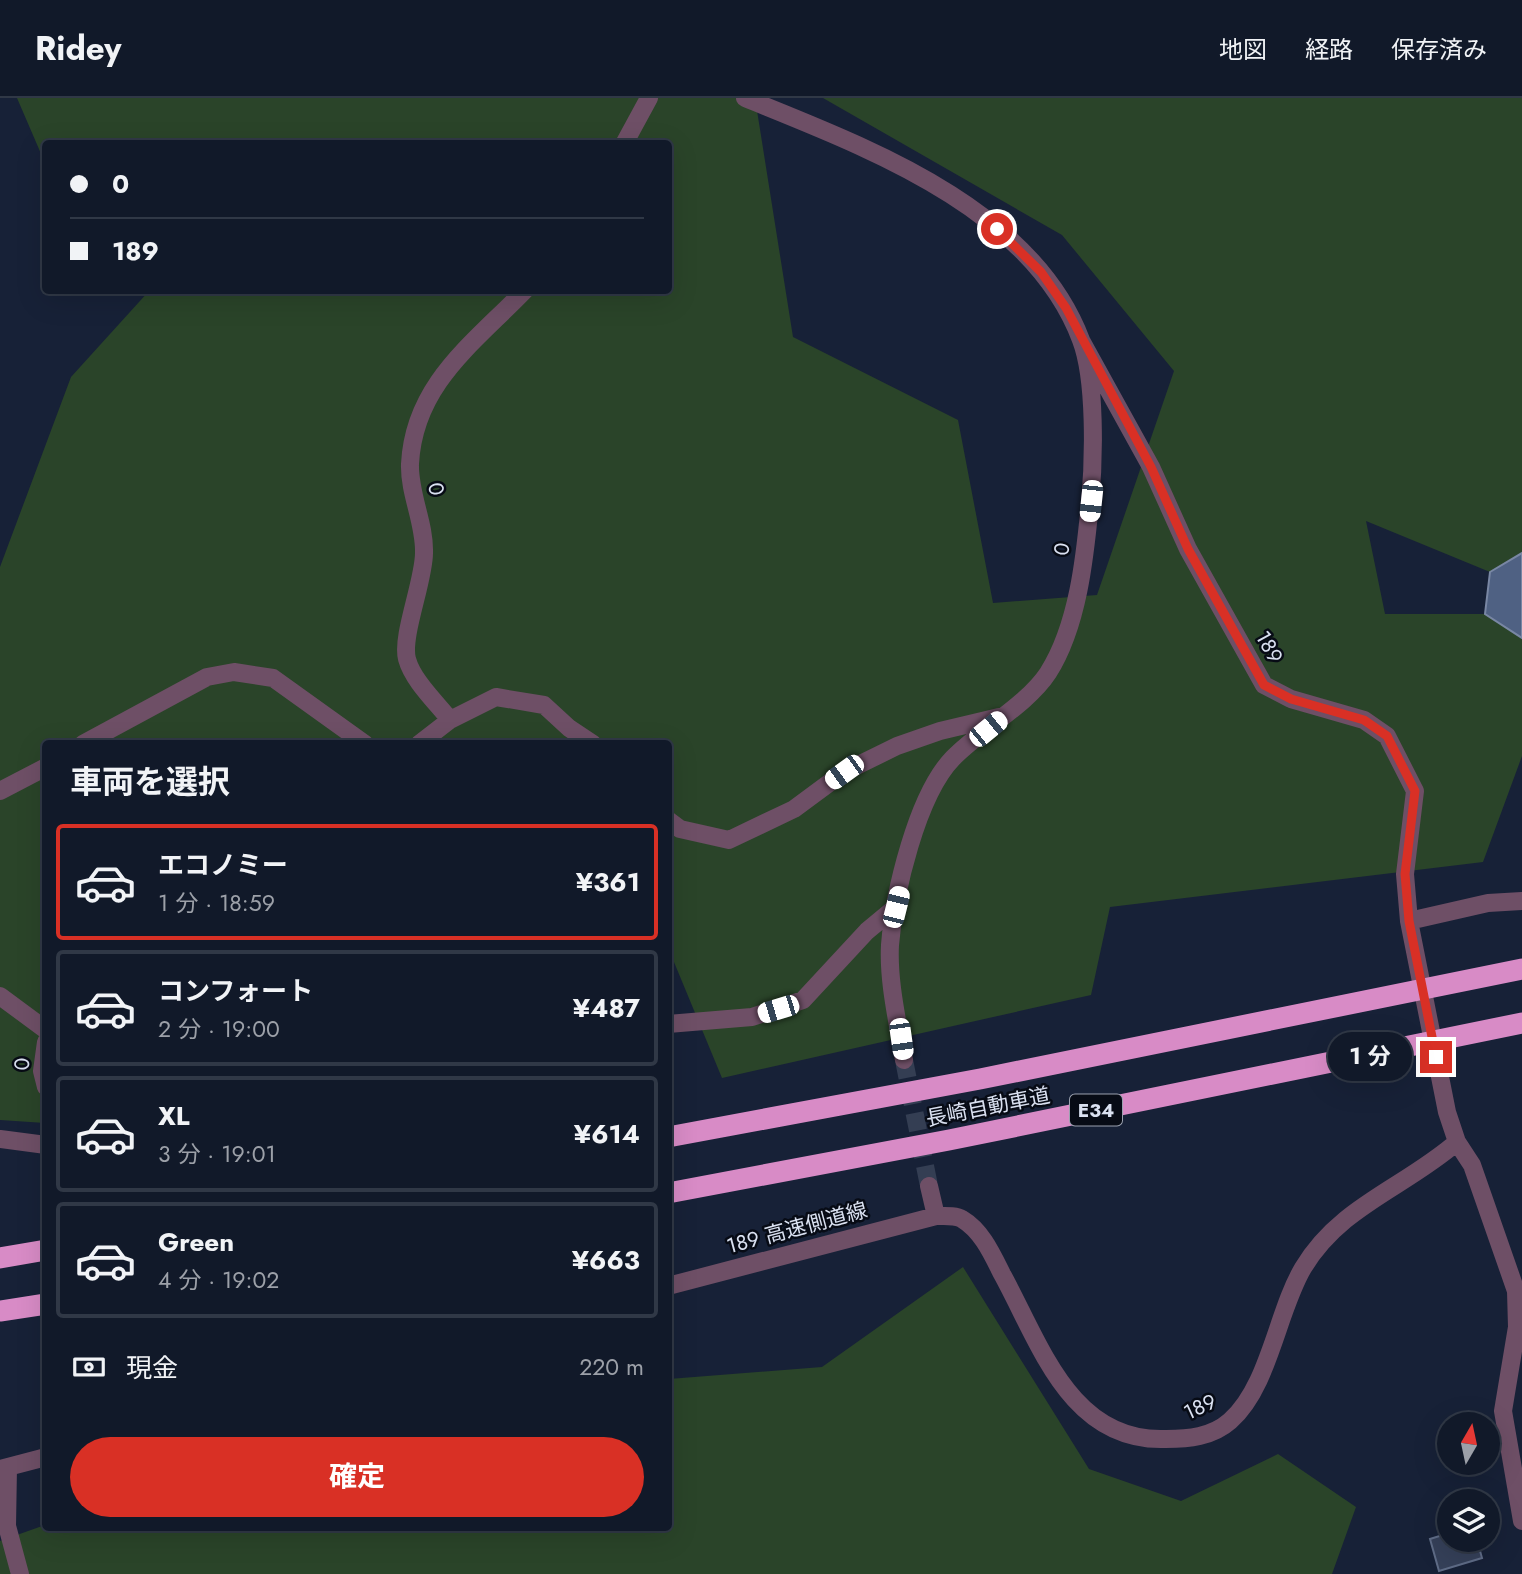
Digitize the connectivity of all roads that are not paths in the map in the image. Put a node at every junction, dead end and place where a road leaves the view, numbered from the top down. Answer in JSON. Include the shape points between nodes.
{"nodes":[{"id":1,"x":649,"y":98,"type":"edge"},
{"id":2,"x":745,"y":98,"type":"edge"},
{"id":3,"x":626,"y":140,"type":"edge"},
{"id":4,"x":521,"y":294,"type":"edge"},
{"id":5,"x":1082,"y":342,"type":"junction"},
{"id":6,"x":1004,"y":716,"type":"junction"},
{"id":7,"x":450,"y":720,"type":"junction"},
{"id":8,"x":90,"y":740,"type":"edge"},
{"id":9,"x":359,"y":740,"type":"edge"},
{"id":10,"x":424,"y":740,"type":"edge"},
{"id":11,"x":587,"y":740,"type":"edge"},
{"id":12,"x":42,"y":768,"type":"edge"},
{"id":13,"x":0,"y":791,"type":"edge"},
{"id":14,"x":672,"y":823,"type":"edge"},
{"id":15,"x":1522,"y":901,"type":"edge"},
{"id":16,"x":896,"y":907,"type":"junction"},
{"id":17,"x":1409,"y":921,"type":"junction"},
{"id":18,"x":1522,"y":969,"type":"edge"},
{"id":19,"x":0,"y":996,"type":"edge"},
{"id":20,"x":1522,"y":1023,"type":"edge"},
{"id":21,"x":672,"y":1024,"type":"edge"},
{"id":22,"x":42,"y":1027,"type":"edge"},
{"id":23,"x":904,"y":1060,"type":"tunnel mouth"},
{"id":24,"x":672,"y":1136,"type":"edge"},
{"id":25,"x":0,"y":1139,"type":"edge"},
{"id":26,"x":1457,"y":1142,"type":"junction"},
{"id":27,"x":42,"y":1144,"type":"edge"},
{"id":28,"x":929,"y":1186,"type":"tunnel mouth"},
{"id":29,"x":672,"y":1191,"type":"edge"},
{"id":30,"x":936,"y":1216,"type":"junction"},
{"id":31,"x":42,"y":1251,"type":"edge"},
{"id":32,"x":0,"y":1258,"type":"edge"},
{"id":33,"x":672,"y":1285,"type":"edge"},
{"id":34,"x":42,"y":1305,"type":"edge"},
{"id":35,"x":0,"y":1311,"type":"edge"},
{"id":36,"x":42,"y":1458,"type":"edge"},
{"id":37,"x":4,"y":1468,"type":"edge"},
{"id":38,"x":1522,"y":1521,"type":"edge"},
{"id":39,"x":20,"y":1574,"type":"edge"}],
"edges":[{"from":1,"to":3,"type":"street"},
{"from":2,"to":5,"type":"street","name":"0","via":[[864,147],[946,192],[997,229],[1041,272]]},
{"from":4,"to":7,"type":"street","name":"0","via":[[434,385],[416,428],[410,464],[425,553],[406,657]]},
{"from":5,"to":6,"type":"street","name":"0","via":[[1093,417],[1087,544],[1072,615],[1047,674]]},
{"from":5,"to":17,"type":"street","name":"189","via":[[1264,685],[1291,699],[1364,720],[1387,736],[1415,791],[1405,874]]},
{"from":6,"to":14,"type":"street","via":[[897,746],[844,772],[794,809],[729,840]]},
{"from":6,"to":16,"type":"street","via":[[954,756],[935,778],[921,806]]},
{"from":7,"to":10,"type":"street"},
{"from":7,"to":11,"type":"street","via":[[496,697],[544,705]]},
{"from":8,"to":9,"type":"street","via":[[207,677],[234,672],[273,678]]},
{"from":12,"to":13,"type":"street"},
{"from":15,"to":17,"type":"street","via":[[1488,903]]},
{"from":16,"to":21,"type":"street","via":[[867,931],[803,1000],[752,1017]]},
{"from":16,"to":23,"type":"street","via":[[890,947]]},
{"from":17,"to":26,"type":"street","name":"189"},
{"from":18,"to":24,"type":"highway","name":"長崎自動車道"},
{"from":19,"to":22,"type":"street","name":"0"},
{"from":20,"to":29,"type":"highway","name":"長崎自動車道","number":"E34","via":[[949,1140]]},
{"from":25,"to":27,"type":"street"},
{"from":26,"to":30,"type":"street","name":"189","via":[[1430,1165],[1346,1216],[1322,1242],[1302,1270],[1251,1394],[1230,1421],[1197,1438],[1160,1440],[1118,1432],[1087,1415],[1065,1391],[983,1238],[961,1217]]},
{"from":26,"to":38,"type":"street","name":"189","via":[[1472,1165],[1516,1291],[1517,1327],[1503,1410]]},
{"from":28,"to":30,"type":"street"},
{"from":30,"to":33,"type":"street","name":"189 高速側道線"},
{"from":31,"to":32,"type":"highway"},
{"from":34,"to":35,"type":"highway"},
{"from":36,"to":37,"type":"street"},
{"from":37,"to":39,"type":"street","via":[[7,1526]]}]}
